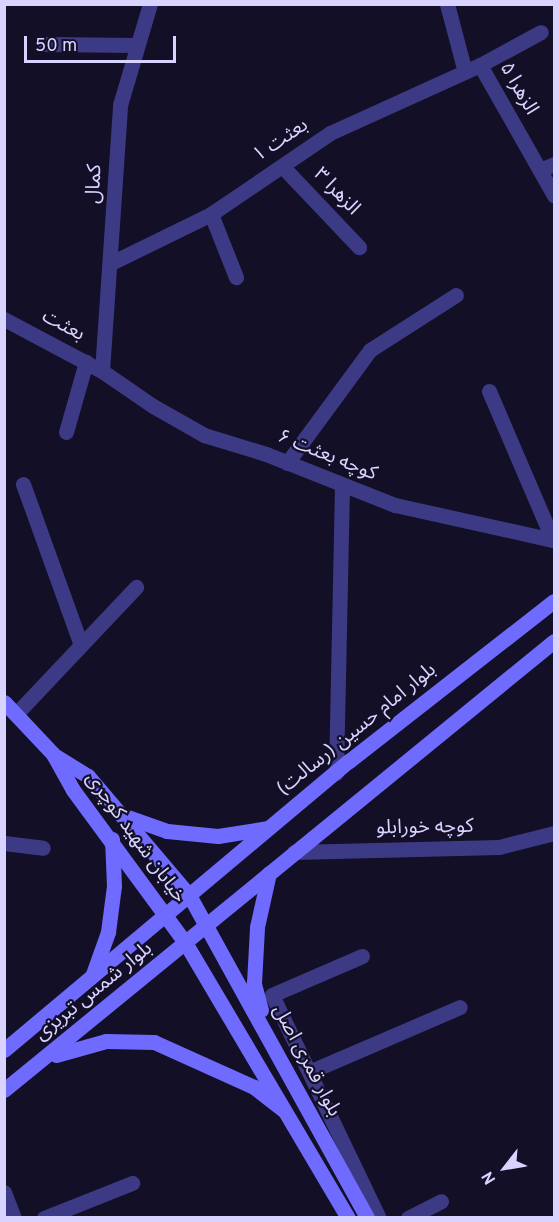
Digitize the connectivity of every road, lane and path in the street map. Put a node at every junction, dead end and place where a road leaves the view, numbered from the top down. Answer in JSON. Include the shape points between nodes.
{"nodes":[{"id":1,"x":150,"y":4,"type":"edge"},
{"id":2,"x":447,"y":4,"type":"edge"},
{"id":3,"x":541,"y":32,"type":"dead end"},
{"id":4,"x":43,"y":44,"type":"dead end"},
{"id":5,"x":137,"y":45,"type":"junction"},
{"id":6,"x":480,"y":65,"type":"junction"},
{"id":7,"x":465,"y":72,"type":"junction"},
{"id":8,"x":282,"y":165,"type":"junction"},
{"id":9,"x":547,"y":167,"type":"edge"},
{"id":10,"x":555,"y":195,"type":"edge"},
{"id":11,"x":211,"y":214,"type":"junction"},
{"id":12,"x":359,"y":247,"type":"dead end"},
{"id":13,"x":111,"y":262,"type":"junction"},
{"id":14,"x":236,"y":277,"type":"dead end"},
{"id":15,"x":456,"y":295,"type":"dead end"},
{"id":16,"x":4,"y":319,"type":"edge"},
{"id":17,"x":86,"y":362,"type":"junction"},
{"id":18,"x":102,"y":371,"type":"junction"},
{"id":19,"x":489,"y":391,"type":"dead end"},
{"id":20,"x":66,"y":432,"type":"dead end"},
{"id":21,"x":287,"y":463,"type":"junction"},
{"id":22,"x":24,"y":484,"type":"dead end"},
{"id":23,"x":342,"y":486,"type":"junction"},
{"id":24,"x":550,"y":520,"type":"edge"},
{"id":25,"x":136,"y":587,"type":"dead end"},
{"id":26,"x":555,"y":601,"type":"edge"},
{"id":27,"x":555,"y":641,"type":"edge"},
{"id":28,"x":81,"y":645,"type":"junction"},
{"id":29,"x":4,"y":702,"type":"edge"},
{"id":30,"x":15,"y":714,"type":"junction"},
{"id":31,"x":53,"y":754,"type":"junction"},
{"id":32,"x":336,"y":773,"type":"junction"},
{"id":33,"x":120,"y":814,"type":"junction"},
{"id":34,"x":268,"y":828,"type":"junction"},
{"id":35,"x":555,"y":833,"type":"edge"},
{"id":36,"x":112,"y":839,"type":"junction"},
{"id":37,"x":4,"y":843,"type":"edge"},
{"id":38,"x":43,"y":848,"type":"dead end"},
{"id":39,"x":294,"y":852,"type":"junction"},
{"id":40,"x":269,"y":873,"type":"junction"},
{"id":41,"x":189,"y":895,"type":"junction"},
{"id":42,"x":166,"y":916,"type":"junction"},
{"id":43,"x":208,"y":924,"type":"junction"},
{"id":44,"x":186,"y":944,"type":"junction"},
{"id":45,"x":362,"y":956,"type":"dead end"},
{"id":46,"x":93,"y":976,"type":"junction"},
{"id":47,"x":460,"y":1007,"type":"dead end"},
{"id":48,"x":268,"y":1036,"type":"junction"},
{"id":49,"x":4,"y":1050,"type":"edge"},
{"id":50,"x":50,"y":1057,"type":"junction"},
{"id":51,"x":309,"y":1072,"type":"junction"},
{"id":52,"x":4,"y":1090,"type":"edge"},
{"id":53,"x":291,"y":1116,"type":"junction"},
{"id":54,"x":132,"y":1183,"type":"dead end"},
{"id":55,"x":4,"y":1192,"type":"edge"},
{"id":56,"x":441,"y":1201,"type":"dead end"},
{"id":57,"x":14,"y":1218,"type":"edge"},
{"id":58,"x":44,"y":1218,"type":"edge"},
{"id":59,"x":348,"y":1218,"type":"edge"},
{"id":60,"x":367,"y":1218,"type":"edge"},
{"id":61,"x":379,"y":1218,"type":"edge"},
{"id":62,"x":408,"y":1218,"type":"edge"}],
"edges":[{"from":1,"to":5,"type":"street","name":"کمال"},
{"from":2,"to":7,"type":"street"},
{"from":3,"to":6,"type":"street","name":"بعثت ۱"},
{"from":4,"to":5,"type":"street"},
{"from":5,"to":13,"type":"street","name":"کمال","via":[[120,105]]},
{"from":6,"to":7,"type":"street","name":"بعثت ۱"},
{"from":6,"to":9,"type":"street","name":"الزهرا ۵"},
{"from":7,"to":8,"type":"street","name":"بعثت ۱","via":[[330,133]]},
{"from":8,"to":11,"type":"street","name":"بعثت ۱"},
{"from":8,"to":12,"type":"street","name":"الزهرا ۳"},
{"from":9,"to":10,"type":"street","name":"الزهرا ۵"},
{"from":11,"to":13,"type":"street","name":"بعثت ۱"},
{"from":11,"to":14,"type":"street"},
{"from":13,"to":18,"type":"street","name":"کمال"},
{"from":15,"to":21,"type":"street","via":[[370,350]]},
{"from":16,"to":17,"type":"street","name":"بعثت"},
{"from":17,"to":18,"type":"street","name":"بعثت"},
{"from":17,"to":20,"type":"street"},
{"from":18,"to":21,"type":"street","name":"کوچه بعثت ۶","via":[[204,435]]},
{"from":19,"to":24,"type":"street"},
{"from":21,"to":23,"type":"street","name":"کوچه بعثت ۶"},
{"from":22,"to":28,"type":"street"},
{"from":23,"to":24,"type":"street","name":"کوچه بعثت ۶","via":[[395,505],[553,540]]},
{"from":23,"to":32,"type":"street"},
{"from":25,"to":28,"type":"street"},
{"from":26,"to":32,"type":"main road","name":"بلوار امام حسین (رسالت)"},
{"from":27,"to":39,"type":"main road"},
{"from":28,"to":30,"type":"street"},
{"from":29,"to":30,"type":"main road","name":"خیابان شهید کوچری"},
{"from":30,"to":31,"type":"main road","name":"خیابان شهید کوچری"},
{"from":31,"to":33,"type":"main road","name":"خیابان شهید کوچری","via":[[87,776]]},
{"from":31,"to":36,"type":"main road","name":"خیابان شهید کوچری","via":[[73,790]]},
{"from":32,"to":34,"type":"main road","name":"بلوار امام حسین (رسالت)"},
{"from":33,"to":34,"type":"main road","via":[[167,831],[218,836]]},
{"from":33,"to":41,"type":"main road","name":"خیابان شهید کوچری"},
{"from":34,"to":41,"type":"main road","name":"بلوار امام حسین (رسالت)"},
{"from":35,"to":39,"type":"street","name":"کوچه خورابلو","via":[[499,847]]},
{"from":36,"to":42,"type":"main road","name":"خیابان شهید کوچری"},
{"from":36,"to":46,"type":"main road","via":[[114,886],[108,932]]},
{"from":37,"to":38,"type":"street"},
{"from":39,"to":40,"type":"main road"},
{"from":40,"to":43,"type":"main road"},
{"from":40,"to":48,"type":"main road","via":[[257,927],[254,983]]},
{"from":41,"to":42,"type":"main road","name":"بلوار شمس تبریزی"},
{"from":41,"to":43,"type":"main road","name":"خیابان شهید کوچری"},
{"from":42,"to":44,"type":"main road","name":"خیابان شهید کوچری"},
{"from":42,"to":46,"type":"main road","name":"بلوار شمس تبریزی"},
{"from":43,"to":44,"type":"main road","name":"بلوار شمس تبریزی"},
{"from":43,"to":48,"type":"main road","name":"بلوار قمری اصل"},
{"from":44,"to":50,"type":"main road","name":"بلوار شمس تبریزی"},
{"from":44,"to":53,"type":"main road","name":"بلوار قمری اصل"},
{"from":45,"to":51,"type":"street","via":[[272,995]]},
{"from":46,"to":49,"type":"main road","name":"بلوار شمس تبریزی"},
{"from":47,"to":51,"type":"street"},
{"from":48,"to":60,"type":"main road","name":"بلوار قمری اصل"},
{"from":50,"to":52,"type":"main road","name":"بلوار شمس تبریزی"},
{"from":50,"to":53,"type":"main road","via":[[106,1041],[154,1042],[254,1087]]},
{"from":51,"to":61,"type":"street"},
{"from":53,"to":59,"type":"main road","name":"بلوار قمری اصل"},
{"from":54,"to":58,"type":"street"},
{"from":55,"to":57,"type":"street"},
{"from":56,"to":62,"type":"street"}]}
